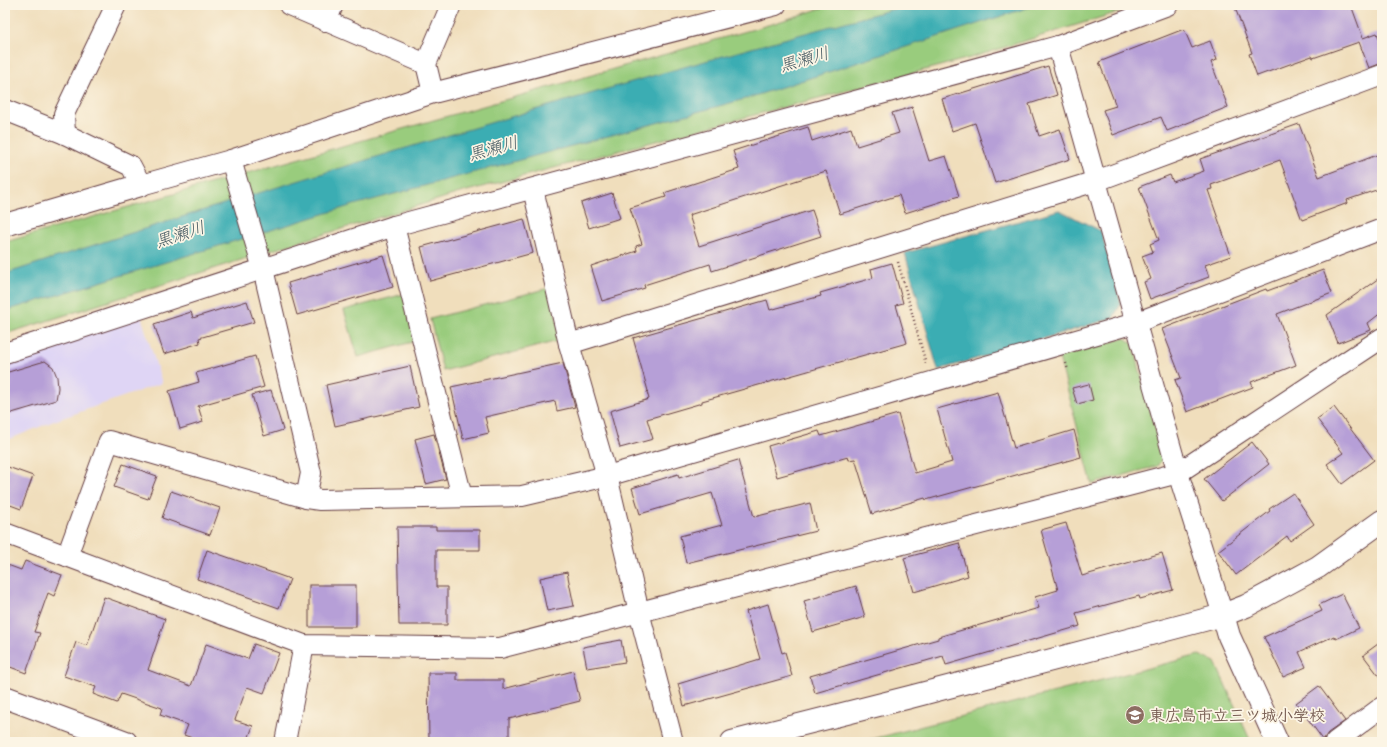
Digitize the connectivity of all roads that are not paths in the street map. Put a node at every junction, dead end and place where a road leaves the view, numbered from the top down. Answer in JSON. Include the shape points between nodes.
{"nodes":[{"id":1,"x":116,"y":5,"type":"edge"},
{"id":2,"x":289,"y":5,"type":"edge"},
{"id":3,"x":451,"y":5,"type":"edge"},
{"id":4,"x":776,"y":5,"type":"edge"},
{"id":5,"x":1168,"y":5,"type":"edge"},
{"id":6,"x":330,"y":13,"type":"edge"},
{"id":7,"x":1058,"y":46,"type":"junction"},
{"id":8,"x":426,"y":64,"type":"junction"},
{"id":9,"x":1382,"y":75,"type":"edge"},
{"id":10,"x":433,"y":93,"type":"junction"},
{"id":11,"x":5,"y":110,"type":"edge"},
{"id":12,"x":65,"y":134,"type":"junction"},
{"id":13,"x":232,"y":164,"type":"junction"},
{"id":14,"x":1096,"y":182,"type":"junction"},
{"id":15,"x":141,"y":185,"type":"junction"},
{"id":16,"x":533,"y":190,"type":"junction"},
{"id":17,"x":5,"y":225,"type":"edge"},
{"id":18,"x":394,"y":226,"type":"junction"},
{"id":19,"x":1382,"y":229,"type":"edge"},
{"id":20,"x":262,"y":266,"type":"junction"},
{"id":21,"x":1135,"y":323,"type":"junction"},
{"id":22,"x":1382,"y":338,"type":"edge"},
{"id":23,"x":569,"y":344,"type":"junction"},
{"id":24,"x":5,"y":353,"type":"edge"},
{"id":25,"x":1178,"y":473,"type":"junction"},
{"id":26,"x":607,"y":476,"type":"junction"},
{"id":27,"x":462,"y":497,"type":"junction"},
{"id":28,"x":306,"y":498,"type":"junction"},
{"id":29,"x":1382,"y":521,"type":"edge"},
{"id":30,"x":5,"y":533,"type":"edge"},
{"id":31,"x":67,"y":556,"type":"junction"},
{"id":32,"x":639,"y":612,"type":"junction"},
{"id":33,"x":1223,"y":615,"type":"junction"},
{"id":34,"x":304,"y":645,"type":"junction"},
{"id":35,"x":5,"y":697,"type":"edge"},
{"id":36,"x":1382,"y":707,"type":"edge"},
{"id":37,"x":126,"y":742,"type":"edge"},
{"id":38,"x":285,"y":742,"type":"edge"},
{"id":39,"x":673,"y":742,"type":"edge"},
{"id":40,"x":732,"y":742,"type":"edge"},
{"id":41,"x":1278,"y":742,"type":"edge"},
{"id":42,"x":1335,"y":742,"type":"edge"}],
"edges":[{"from":1,"to":12,"type":"street","via":[[64,114]]},
{"from":2,"to":6,"type":"street"},
{"from":3,"to":8,"type":"street"},
{"from":4,"to":10,"type":"street"},
{"from":5,"to":7,"type":"street"},
{"from":6,"to":8,"type":"street"},
{"from":7,"to":14,"type":"street"},
{"from":7,"to":16,"type":"street"},
{"from":8,"to":10,"type":"street"},
{"from":9,"to":14,"type":"street"},
{"from":10,"to":13,"type":"street"},
{"from":11,"to":12,"type":"street"},
{"from":12,"to":15,"type":"street","via":[[131,166]]},
{"from":13,"to":15,"type":"street"},
{"from":13,"to":20,"type":"street"},
{"from":14,"to":21,"type":"street"},
{"from":14,"to":23,"type":"street"},
{"from":15,"to":17,"type":"street"},
{"from":16,"to":18,"type":"street"},
{"from":16,"to":23,"type":"street"},
{"from":18,"to":20,"type":"street"},
{"from":18,"to":27,"type":"street"},
{"from":19,"to":21,"type":"street"},
{"from":20,"to":24,"type":"street"},
{"from":20,"to":28,"type":"street","via":[[311,473]]},
{"from":21,"to":25,"type":"street"},
{"from":21,"to":26,"type":"street"},
{"from":22,"to":25,"type":"street"},
{"from":23,"to":26,"type":"street"},
{"from":25,"to":32,"type":"street"},
{"from":25,"to":33,"type":"street"},
{"from":26,"to":27,"type":"street","via":[[522,496]]},
{"from":26,"to":32,"type":"street"},
{"from":27,"to":28,"type":"street","via":[[320,500]]},
{"from":28,"to":31,"type":"street","via":[[108,441]]},
{"from":29,"to":33,"type":"street","via":[[1318,567],[1246,606]]},
{"from":30,"to":31,"type":"street"},
{"from":31,"to":34,"type":"street"},
{"from":32,"to":34,"type":"street","via":[[500,648]]},
{"from":32,"to":39,"type":"street"},
{"from":33,"to":40,"type":"street"},
{"from":33,"to":41,"type":"street","via":[[1229,636]]},
{"from":34,"to":38,"type":"street"},
{"from":35,"to":37,"type":"street"},
{"from":36,"to":42,"type":"street"}]}
